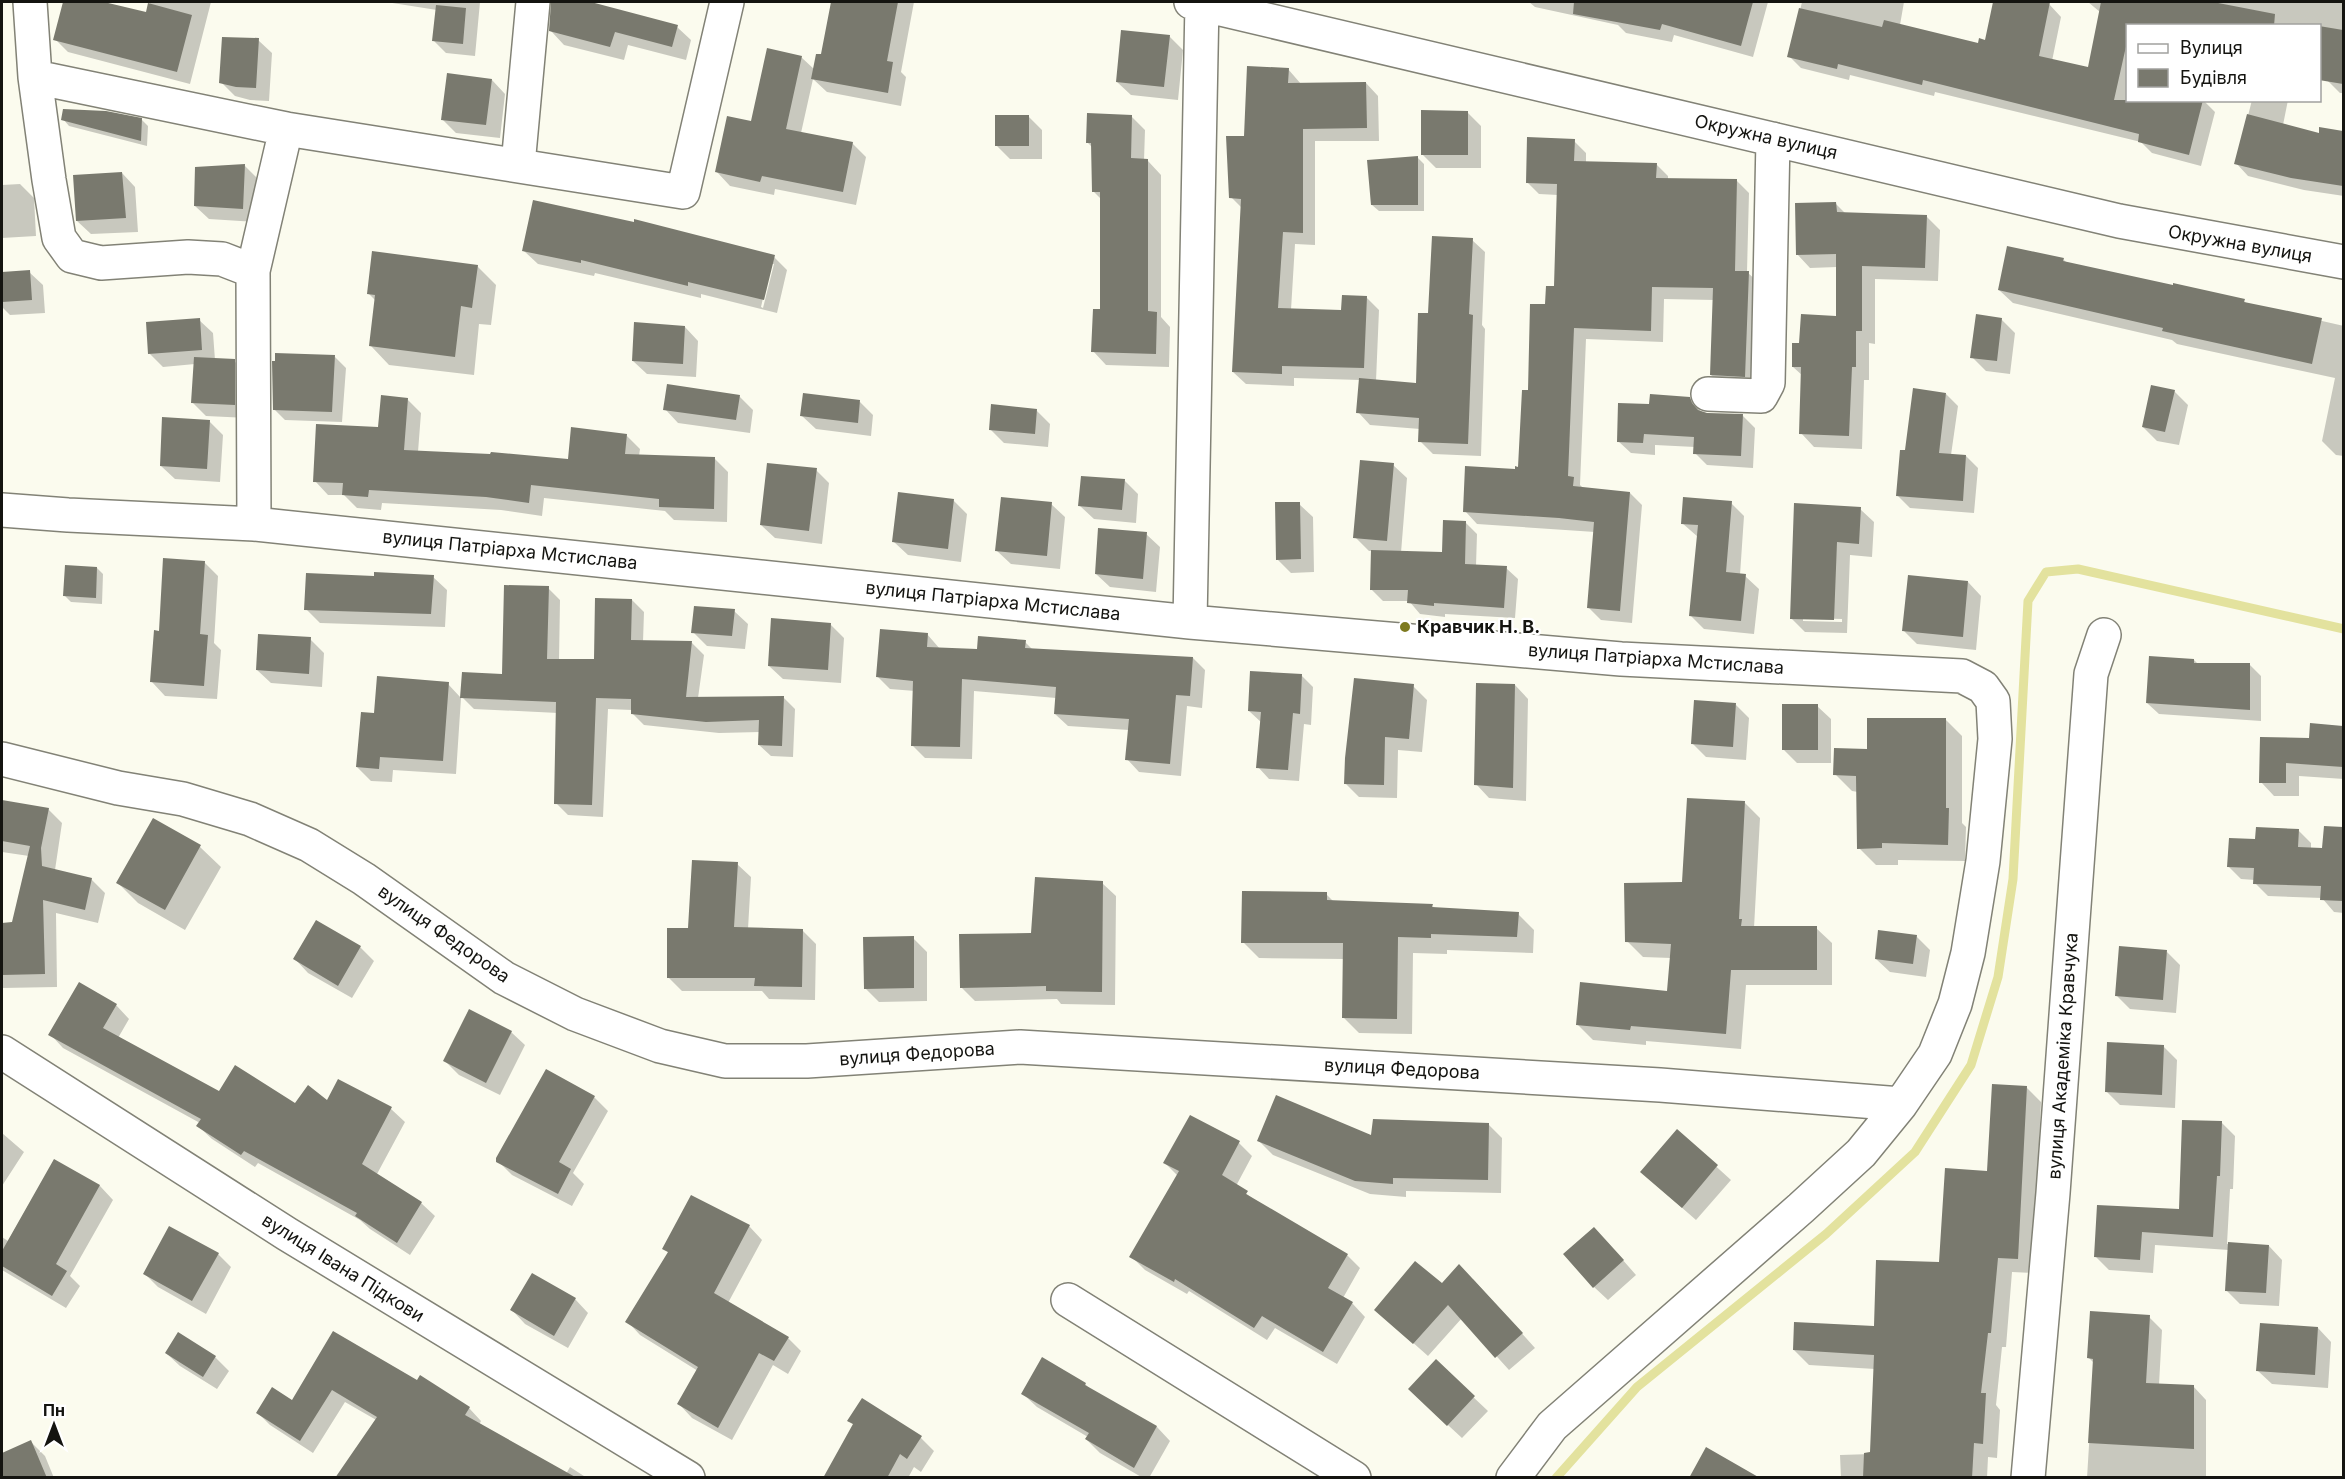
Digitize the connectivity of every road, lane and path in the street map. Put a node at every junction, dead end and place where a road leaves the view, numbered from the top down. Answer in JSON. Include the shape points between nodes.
{"nodes":[{"id":1,"x":30,"y":2,"type":"edge"},
{"id":2,"x":533,"y":2,"type":"edge"},
{"id":3,"x":727,"y":2,"type":"edge"},
{"id":4,"x":1199,"y":2,"type":"edge"},
{"id":5,"x":35,"y":77,"type":"junction"},
{"id":6,"x":286,"y":129,"type":"junction"},
{"id":7,"x":1773,"y":138,"type":"junction"},
{"id":8,"x":518,"y":165,"type":"junction"},
{"id":9,"x":2343,"y":262,"type":"edge"},
{"id":10,"x":253,"y":271,"type":"junction"},
{"id":11,"x":1708,"y":394,"type":"dead end"},
{"id":12,"x":2,"y":510,"type":"edge"},
{"id":13,"x":254,"y":524,"type":"junction"},
{"id":14,"x":1190,"y":622,"type":"junction"},
{"id":15,"x":2104,"y":635,"type":"dead end"},
{"id":16,"x":2,"y":759,"type":"edge"},
{"id":17,"x":2,"y":1052,"type":"edge"},
{"id":18,"x":1901,"y":1104,"type":"junction"},
{"id":19,"x":1068,"y":1300,"type":"dead end"},
{"id":20,"x":688,"y":1478,"type":"edge"},
{"id":21,"x":1354,"y":1478,"type":"edge"},
{"id":22,"x":1513,"y":1478,"type":"edge"},
{"id":23,"x":2028,"y":1478,"type":"edge"}],
"edges":[{"from":1,"to":5,"type":"street"},
{"from":2,"to":8,"type":"street"},
{"from":3,"to":8,"type":"street","via":[[683,192]]},
{"from":4,"to":7,"type":"street","name":"Окружна вулиця"},
{"from":4,"to":14,"type":"street"},
{"from":5,"to":6,"type":"street"},
{"from":5,"to":10,"type":"street","via":[[59,238],[72,256],[101,264],[188,257],[222,259]]},
{"from":6,"to":8,"type":"street"},
{"from":6,"to":10,"type":"street"},
{"from":7,"to":9,"type":"street","name":"Окружна вулиця","via":[[2119,222]]},
{"from":7,"to":11,"type":"street","via":[[1768,383],[1761,396]]},
{"from":10,"to":13,"type":"street"},
{"from":12,"to":13,"type":"street","name":"вулиця Патріарха Мстислава"},
{"from":13,"to":14,"type":"street","name":"вулиця Патріарха Мстислава"},
{"from":14,"to":18,"type":"street","name":"вулиця Патріарха Мстислава","via":[[1621,659],[1962,676],[1983,687],[1993,701],[1995,739],[1983,861],[1968,953],[1955,1004],[1935,1054]]},
{"from":15,"to":23,"type":"street","name":"вулиця Академіка Кравчука","via":[[2091,674]]},
{"from":16,"to":18,"type":"street","name":"вулиця Федорова","via":[[118,788],[183,799],[250,819],[309,845],[504,978],[575,1014],[660,1046],[725,1061],[807,1061],[1020,1047],[1660,1085]]},
{"from":17,"to":20,"type":"street","name":"вулиця Івана Підкови","via":[[287,1234]]},
{"from":18,"to":22,"type":"street","via":[[1860,1153],[1802,1208],[1552,1426]]},
{"from":19,"to":21,"type":"street"}]}
